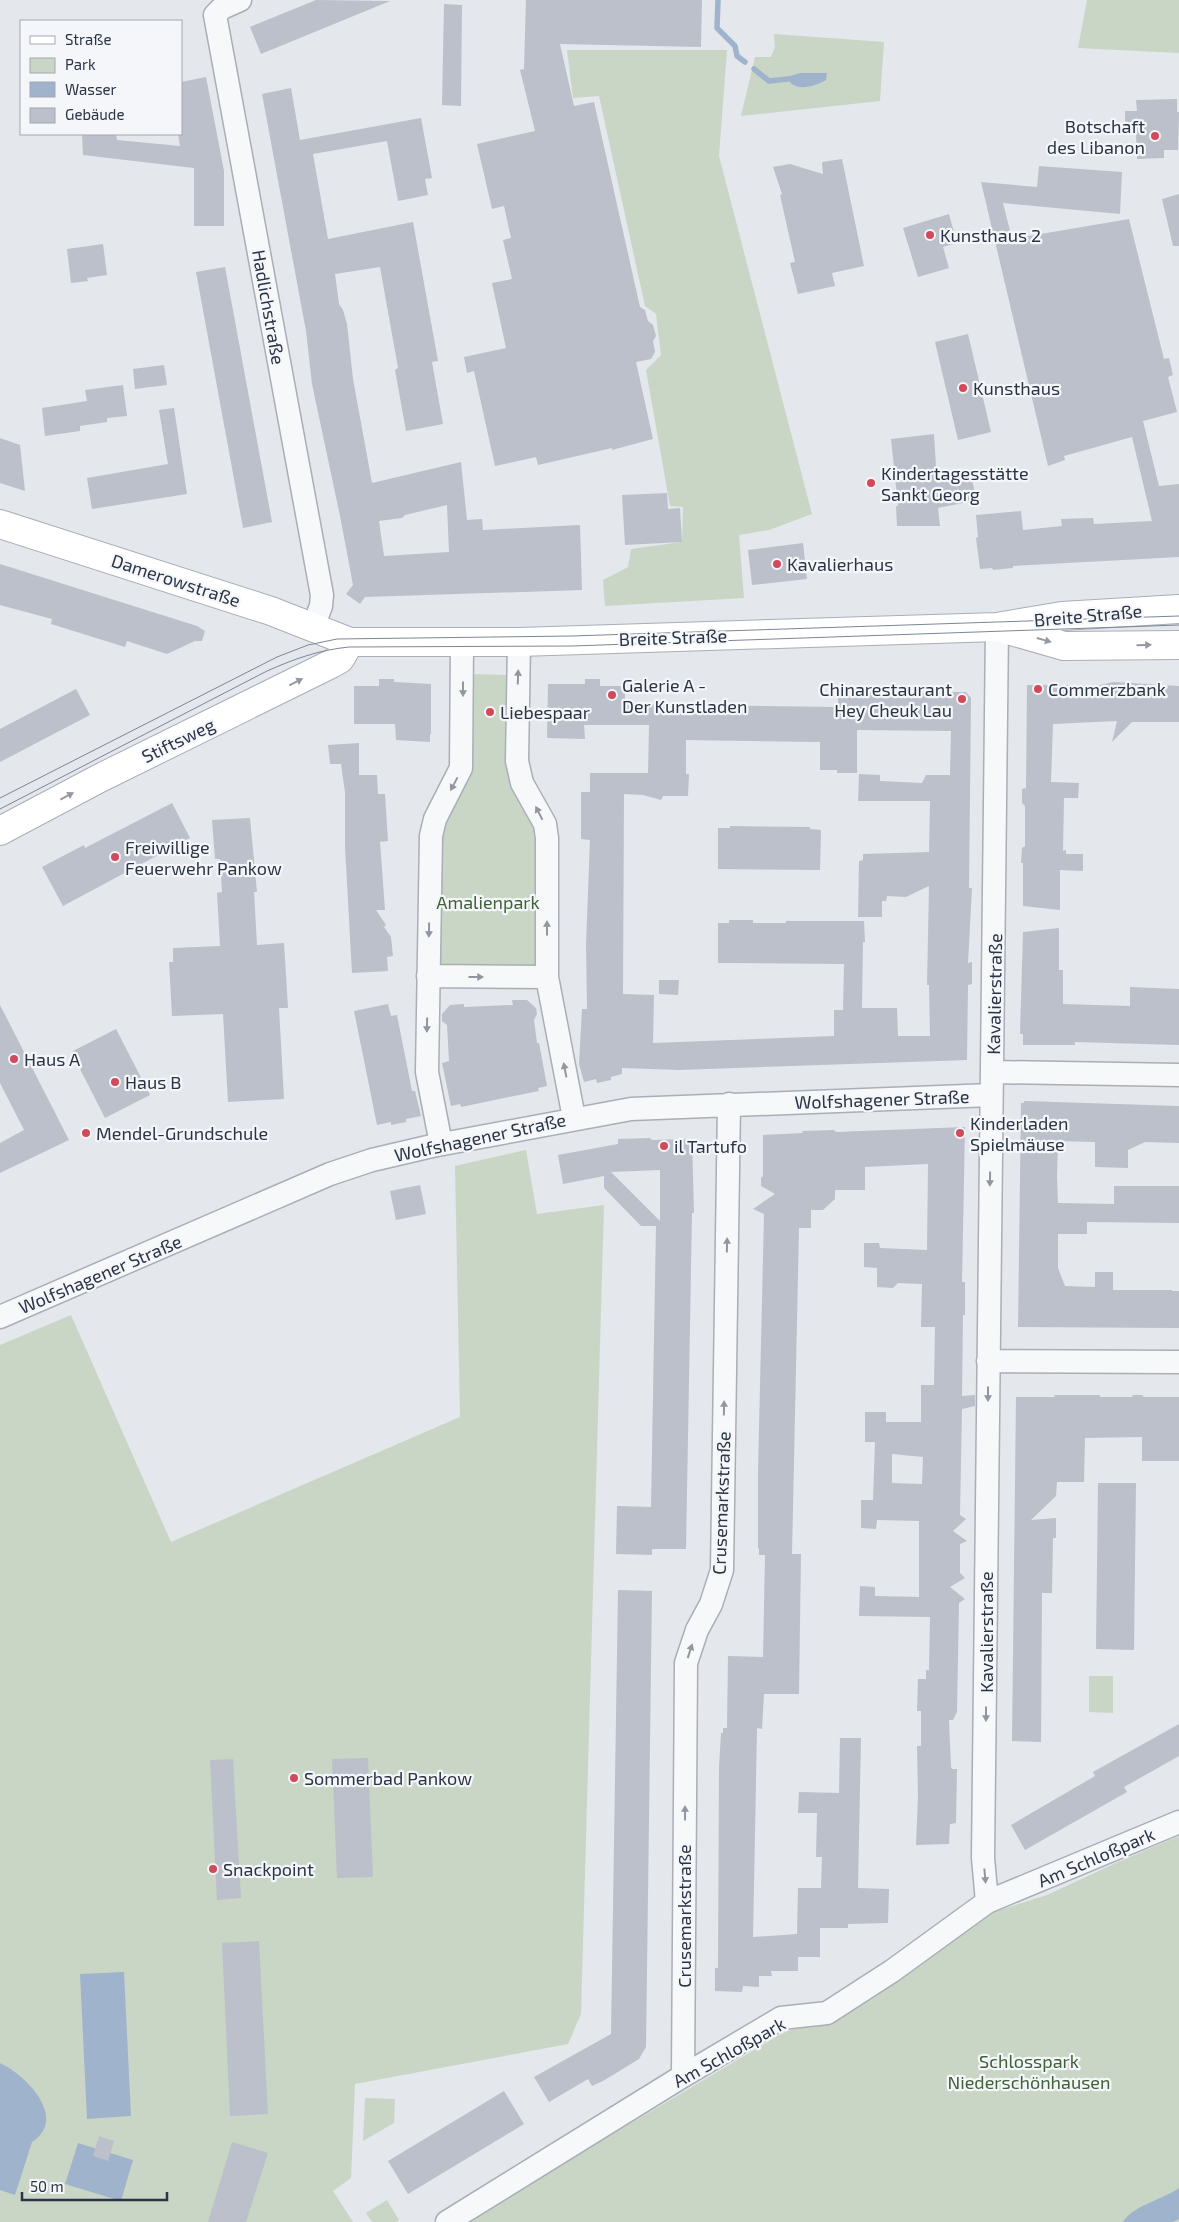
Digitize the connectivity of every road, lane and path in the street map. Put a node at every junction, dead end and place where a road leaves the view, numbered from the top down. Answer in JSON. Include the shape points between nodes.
{"nodes":[{"id":1,"x":240,"y":0,"type":"edge"},
{"id":2,"x":0,"y":524,"type":"edge"},
{"id":3,"x":1179,"y":609,"type":"edge"},
{"id":4,"x":313,"y":627,"type":"junction"},
{"id":5,"x":997,"y":627,"type":"junction"},
{"id":6,"x":350,"y":642,"type":"junction"},
{"id":7,"x":462,"y":642,"type":"junction"},
{"id":8,"x":519,"y":642,"type":"junction"},
{"id":9,"x":1179,"y":645,"type":"edge"},
{"id":10,"x":0,"y":831,"type":"edge"},
{"id":11,"x":428,"y":976,"type":"junction"},
{"id":12,"x":547,"y":977,"type":"junction"},
{"id":13,"x":993,"y":1072,"type":"junction"},
{"id":14,"x":1179,"y":1075,"type":"edge"},
{"id":15,"x":992,"y":1095,"type":"junction"},
{"id":16,"x":729,"y":1104,"type":"junction"},
{"id":17,"x":574,"y":1118,"type":"junction"},
{"id":18,"x":441,"y":1144,"type":"junction"},
{"id":19,"x":0,"y":1317,"type":"edge"},
{"id":20,"x":988,"y":1361,"type":"junction"},
{"id":21,"x":1179,"y":1362,"type":"edge"},
{"id":22,"x":1179,"y":1822,"type":"edge"},
{"id":23,"x":987,"y":1902,"type":"junction"},
{"id":24,"x":683,"y":2076,"type":"junction"},
{"id":25,"x":447,"y":2222,"type":"edge"}],
"edges":[{"from":1,"to":4,"type":"street","name":"Hadlichstraße","via":[[215,15],[322,595]]},
{"from":2,"to":4,"type":"main road","name":"Damerowstraße"},
{"from":3,"to":5,"type":"main road","name":"Breite Straße","via":[[1062,616]]},
{"from":4,"to":6,"type":"main road","name":"Damerowstraße"},
{"from":5,"to":8,"type":"main road","name":"Breite Straße"},
{"from":5,"to":9,"type":"main road","name":"Breite Straße","one_way":true,"via":[[1064,646]]},
{"from":5,"to":13,"type":"street","name":"Kavalierstraße"},
{"from":6,"to":7,"type":"main road","name":"Breite Straße"},
{"from":10,"to":6,"type":"main road","name":"Stiftsweg","one_way":true,"via":[[331,664],[340,659]]},
{"from":7,"to":8,"type":"main road","name":"Breite Straße"},
{"from":7,"to":11,"type":"street","one_way":true,"via":[[463,758],[457,778],[431,828]]},
{"from":12,"to":8,"type":"street","one_way":true,"via":[[545,824],[522,783],[516,761]]},
{"from":11,"to":12,"type":"street","one_way":true},
{"from":11,"to":18,"type":"street","one_way":true,"via":[[427,1072]]},
{"from":17,"to":12,"type":"street","one_way":true},
{"from":13,"to":14,"type":"street"},
{"from":13,"to":15,"type":"street","name":"Kavalierstraße"},
{"from":15,"to":16,"type":"street","name":"Wolfshagener Straße"},
{"from":15,"to":20,"type":"street","name":"Kavalierstraße","one_way":true},
{"from":16,"to":17,"type":"street","name":"Wolfshagener Straße","via":[[630,1109]]},
{"from":24,"to":16,"type":"street","name":"Crusemarkstraße","one_way":true,"via":[[686,1663],[722,1570]]},
{"from":17,"to":18,"type":"street","name":"Wolfshagener Straße"},
{"from":18,"to":19,"type":"street","name":"Wolfshagener Straße","via":[[372,1160],[330,1174]]},
{"from":20,"to":21,"type":"street"},
{"from":20,"to":23,"type":"street","name":"Kavalierstraße","one_way":true,"via":[[983,1858]]},
{"from":22,"to":23,"type":"street","name":"Am Schloßpark"},
{"from":23,"to":24,"type":"street","name":"Am Schloßpark","via":[[892,1971],[827,2013],[781,2018]]},
{"from":24,"to":25,"type":"street","name":"Am Schloßpark"}]}
